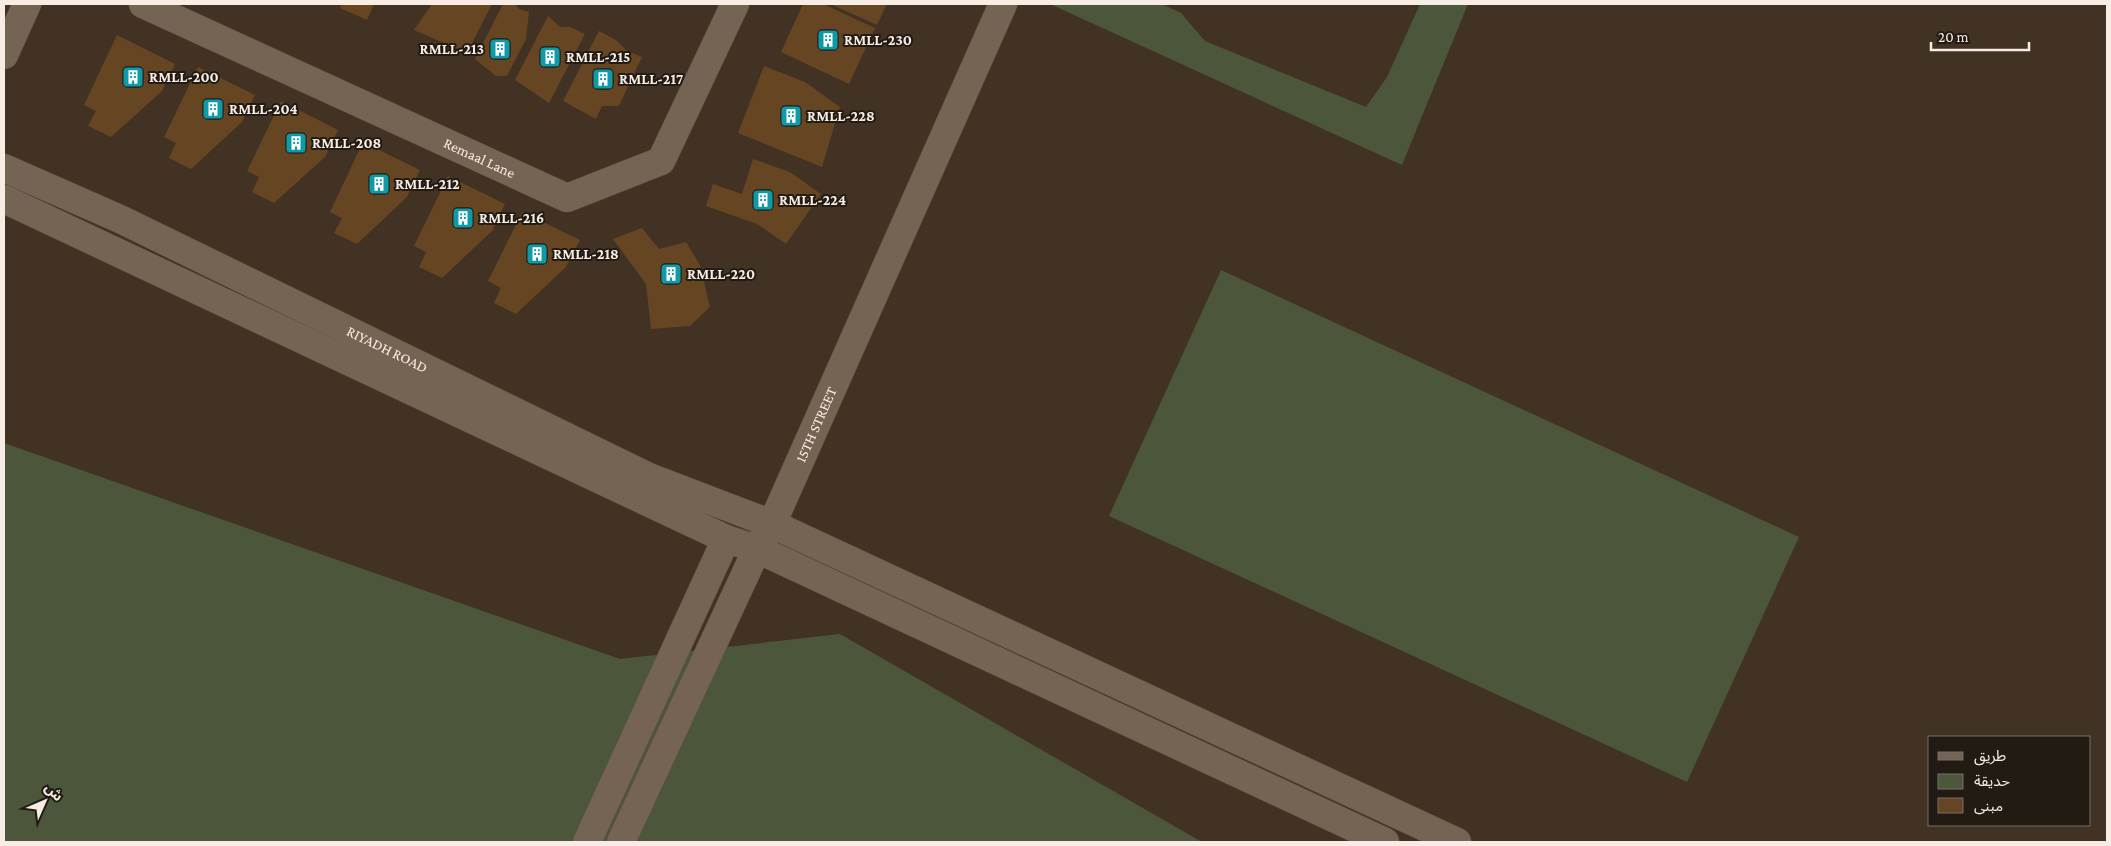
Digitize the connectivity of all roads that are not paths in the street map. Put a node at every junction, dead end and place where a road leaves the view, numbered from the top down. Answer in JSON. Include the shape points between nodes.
{"nodes":[{"id":1,"x":27,"y":4,"type":"edge"},
{"id":2,"x":143,"y":4,"type":"edge"},
{"id":3,"x":735,"y":4,"type":"edge"},
{"id":4,"x":1003,"y":4,"type":"edge"},
{"id":5,"x":4,"y":55,"type":"edge"},
{"id":6,"x":4,"y":168,"type":"edge"},
{"id":7,"x":4,"y":199,"type":"edge"},
{"id":8,"x":772,"y":524,"type":"junction"},
{"id":9,"x":726,"y":539,"type":"junction"},
{"id":10,"x":757,"y":550,"type":"junction"},
{"id":11,"x":587,"y":842,"type":"edge"},
{"id":12,"x":621,"y":842,"type":"edge"},
{"id":13,"x":1385,"y":842,"type":"edge"},
{"id":14,"x":1457,"y":842,"type":"edge"}],
"edges":[{"from":1,"to":5,"type":"street"},
{"from":2,"to":3,"type":"street","name":"Remaal Lane","via":[[567,198],[661,161]]},
{"from":4,"to":8,"type":"street","name":"15TH STREET"},
{"from":6,"to":8,"type":"street","name":"RIYADH ROAD","via":[[120,219],[649,477]]},
{"from":7,"to":9,"type":"street","name":"RIYADH ROAD"},
{"from":8,"to":10,"type":"street","name":"15TH STREET"},
{"from":8,"to":14,"type":"street","name":"RIYADH ROAD"},
{"from":9,"to":10,"type":"street","name":"RIYADH ROAD"},
{"from":9,"to":11,"type":"street"},
{"from":10,"to":12,"type":"street","name":"15TH STREET"},
{"from":10,"to":13,"type":"street","name":"RIYADH ROAD"}]}
